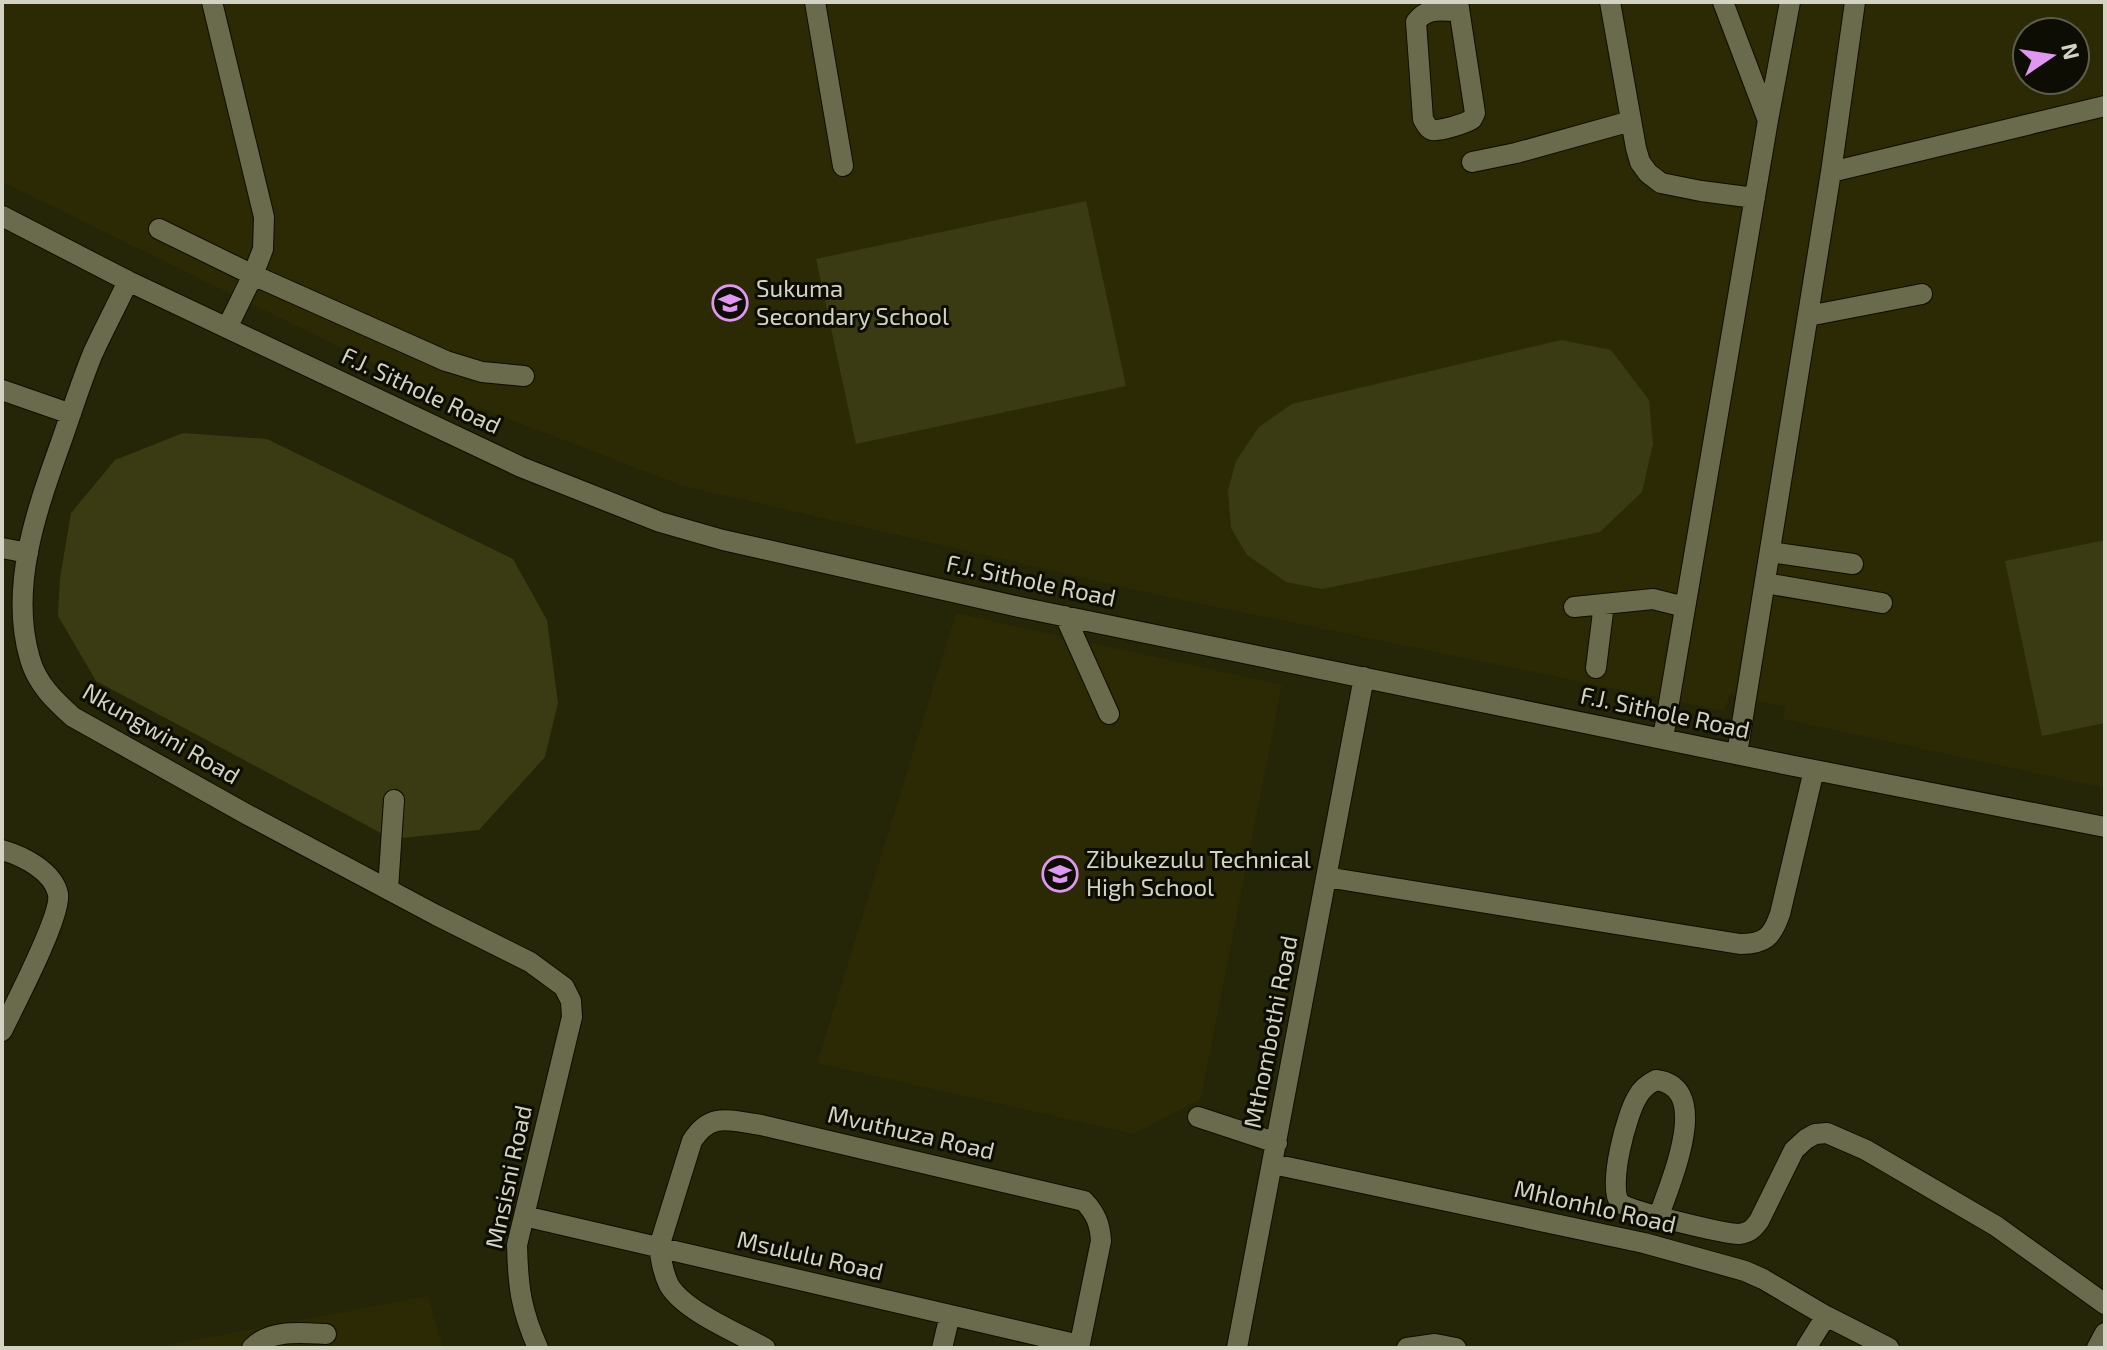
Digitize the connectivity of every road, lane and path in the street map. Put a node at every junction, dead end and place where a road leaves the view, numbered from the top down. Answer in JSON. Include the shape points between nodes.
{"nodes":[{"id":1,"x":212,"y":2,"type":"edge"},
{"id":2,"x":815,"y":2,"type":"edge"},
{"id":3,"x":1610,"y":2,"type":"edge"},
{"id":4,"x":1723,"y":2,"type":"edge"},
{"id":5,"x":1790,"y":2,"type":"edge"},
{"id":6,"x":1855,"y":2,"type":"edge"},
{"id":7,"x":1458,"y":6,"type":"edge"},
{"id":8,"x":2105,"y":106,"type":"edge"},
{"id":9,"x":1768,"y":120,"type":"junction"},
{"id":10,"x":1631,"y":121,"type":"junction"},
{"id":11,"x":1472,"y":162,"type":"dead end"},
{"id":12,"x":843,"y":166,"type":"dead end"},
{"id":13,"x":1831,"y":172,"type":"junction"},
{"id":14,"x":1755,"y":198,"type":"junction"},
{"id":15,"x":6,"y":225,"type":"edge"},
{"id":16,"x":159,"y":229,"type":"dead end"},
{"id":17,"x":253,"y":275,"type":"junction"},
{"id":18,"x":128,"y":281,"type":"junction"},
{"id":19,"x":1922,"y":294,"type":"dead end"},
{"id":20,"x":1808,"y":316,"type":"junction"},
{"id":21,"x":227,"y":328,"type":"junction"},
{"id":22,"x":524,"y":376,"type":"dead end"},
{"id":23,"x":2,"y":390,"type":"edge"},
{"id":24,"x":71,"y":414,"type":"junction"},
{"id":25,"x":2,"y":548,"type":"edge"},
{"id":26,"x":1770,"y":552,"type":"junction"},
{"id":27,"x":28,"y":553,"type":"junction"},
{"id":28,"x":1853,"y":564,"type":"dead end"},
{"id":29,"x":1765,"y":583,"type":"junction"},
{"id":30,"x":1882,"y":603,"type":"dead end"},
{"id":31,"x":1604,"y":604,"type":"junction"},
{"id":32,"x":1574,"y":607,"type":"dead end"},
{"id":33,"x":1685,"y":607,"type":"junction"},
{"id":34,"x":1065,"y":616,"type":"junction"},
{"id":35,"x":1596,"y":668,"type":"dead end"},
{"id":36,"x":1364,"y":677,"type":"junction"},
{"id":37,"x":1109,"y":714,"type":"dead end"},
{"id":38,"x":1663,"y":738,"type":"junction"},
{"id":39,"x":1737,"y":754,"type":"junction"},
{"id":40,"x":1814,"y":770,"type":"junction"},
{"id":41,"x":394,"y":800,"type":"dead end"},
{"id":42,"x":2105,"y":827,"type":"edge"},
{"id":43,"x":2,"y":850,"type":"edge"},
{"id":44,"x":1326,"y":877,"type":"junction"},
{"id":45,"x":388,"y":889,"type":"junction"},
{"id":46,"x":8,"y":1004,"type":"edge"},
{"id":47,"x":572,"y":1017,"type":"joint"},
{"id":48,"x":2,"y":1031,"type":"edge"},
{"id":49,"x":1198,"y":1117,"type":"dead end"},
{"id":50,"x":1277,"y":1143,"type":"junction"},
{"id":51,"x":1273,"y":1164,"type":"junction"},
{"id":52,"x":524,"y":1216,"type":"junction"},
{"id":53,"x":1659,"y":1216,"type":"junction"},
{"id":54,"x":659,"y":1247,"type":"junction"},
{"id":55,"x":2105,"y":1304,"type":"edge"},
{"id":56,"x":950,"y":1315,"type":"junction"},
{"id":57,"x":1826,"y":1316,"type":"junction"},
{"id":58,"x":2105,"y":1333,"type":"edge"},
{"id":59,"x":326,"y":1334,"type":"dead end"},
{"id":60,"x":1079,"y":1347,"type":"edge"},
{"id":61,"x":252,"y":1348,"type":"edge"},
{"id":62,"x":538,"y":1348,"type":"edge"},
{"id":63,"x":765,"y":1348,"type":"edge"},
{"id":64,"x":942,"y":1348,"type":"edge"},
{"id":65,"x":1237,"y":1348,"type":"edge"},
{"id":66,"x":1407,"y":1348,"type":"edge"},
{"id":67,"x":1456,"y":1348,"type":"edge"},
{"id":68,"x":1806,"y":1348,"type":"edge"},
{"id":69,"x":1889,"y":1348,"type":"edge"},
{"id":70,"x":2097,"y":1348,"type":"edge"}],
"edges":[{"from":1,"to":17,"type":"street","via":[[264,217],[263,249]]},
{"from":2,"to":12,"type":"street"},
{"from":3,"to":10,"type":"street"},
{"from":4,"to":9,"type":"street"},
{"from":5,"to":9,"type":"street"},
{"from":6,"to":13,"type":"street"},
{"from":7,"to":7,"type":"street","via":[[1475,113],[1468,122],[1432,130],[1423,119],[1416,22],[1429,11]]},
{"from":8,"to":13,"type":"street"},
{"from":9,"to":14,"type":"street"},
{"from":10,"to":11,"type":"street"},
{"from":10,"to":14,"type":"street","via":[[1640,162],[1661,183]]},
{"from":13,"to":20,"type":"street"},
{"from":14,"to":33,"type":"street"},
{"from":15,"to":18,"type":"street","name":"F.J. Sithole Road"},
{"from":16,"to":17,"type":"street"},
{"from":17,"to":21,"type":"street"},
{"from":17,"to":22,"type":"street","via":[[446,361],[482,372]]},
{"from":18,"to":21,"type":"street","name":"F.J. Sithole Road"},
{"from":18,"to":24,"type":"street","name":"Nkungwini Road"},
{"from":19,"to":20,"type":"street"},
{"from":20,"to":26,"type":"street"},
{"from":21,"to":34,"type":"street","name":"F.J. Sithole Road","via":[[521,467],[660,522]]},
{"from":23,"to":24,"type":"street"},
{"from":24,"to":27,"type":"street","name":"Nkungwini Road"},
{"from":25,"to":27,"type":"street"},
{"from":26,"to":28,"type":"street"},
{"from":26,"to":29,"type":"street"},
{"from":27,"to":45,"type":"street","name":"Nkungwini Road","via":[[23,630],[31,663],[49,695],[73,717]]},
{"from":29,"to":30,"type":"street"},
{"from":29,"to":39,"type":"street"},
{"from":31,"to":32,"type":"street"},
{"from":31,"to":33,"type":"street","via":[[1653,599]]},
{"from":31,"to":35,"type":"street"},
{"from":33,"to":38,"type":"street"},
{"from":34,"to":36,"type":"street","name":"F.J. Sithole Road"},
{"from":34,"to":37,"type":"street"},
{"from":36,"to":38,"type":"street","name":"F.J. Sithole Road"},
{"from":36,"to":44,"type":"street","name":"Mthombothi Road"},
{"from":38,"to":39,"type":"street","name":"F.J. Sithole Road"},
{"from":39,"to":40,"type":"street","name":"F.J. Sithole Road"},
{"from":40,"to":42,"type":"street","name":"F.J. Sithole Road"},
{"from":40,"to":44,"type":"street","via":[[1780,914],[1769,937],[1756,944]]},
{"from":41,"to":45,"type":"street"},
{"from":43,"to":46,"type":"street","via":[[44,873],[59,898],[55,918]]},
{"from":44,"to":50,"type":"street","name":"Mthombothi Road"},
{"from":45,"to":47,"type":"street","name":"Nkungwini Road","via":[[530,962],[564,987]]},
{"from":46,"to":48,"type":"street"},
{"from":47,"to":52,"type":"street","name":"Mnsisni Road"},
{"from":49,"to":50,"type":"street"},
{"from":50,"to":51,"type":"street","name":"Mthombothi Road"},
{"from":51,"to":57,"type":"street","name":"Mhlonhlo Road","via":[[1658,1247],[1752,1273]]},
{"from":51,"to":65,"type":"street","name":"Mthombothi Road"},
{"from":52,"to":54,"type":"street","name":"Msululu Road"},
{"from":52,"to":62,"type":"street","name":"Mnsisni Road","via":[[517,1245],[518,1284]]},
{"from":53,"to":53,"type":"street","via":[[1622,1205],[1616,1191],[1631,1107],[1646,1084],[1656,1080],[1673,1085],[1686,1105],[1686,1122]]},
{"from":53,"to":55,"type":"street","via":[[1735,1234],[1753,1229],[1794,1150],[1815,1134],[1827,1133],[1996,1226]]},
{"from":54,"to":56,"type":"street","name":"Msululu Road"},
{"from":54,"to":60,"type":"street","name":"Mvuthuza Road","via":[[692,1141],[712,1121],[761,1125],[1084,1201],[1100,1225],[1101,1241]]},
{"from":54,"to":63,"type":"street","via":[[665,1277],[676,1295]]},
{"from":56,"to":60,"type":"street","name":"Msululu Road"},
{"from":56,"to":64,"type":"street"},
{"from":57,"to":68,"type":"street"},
{"from":57,"to":69,"type":"street","name":"Mhlonhlo Road"},
{"from":58,"to":70,"type":"street"},
{"from":59,"to":61,"type":"street","via":[[286,1333],[260,1340]]},
{"from":66,"to":67,"type":"street"}]}
